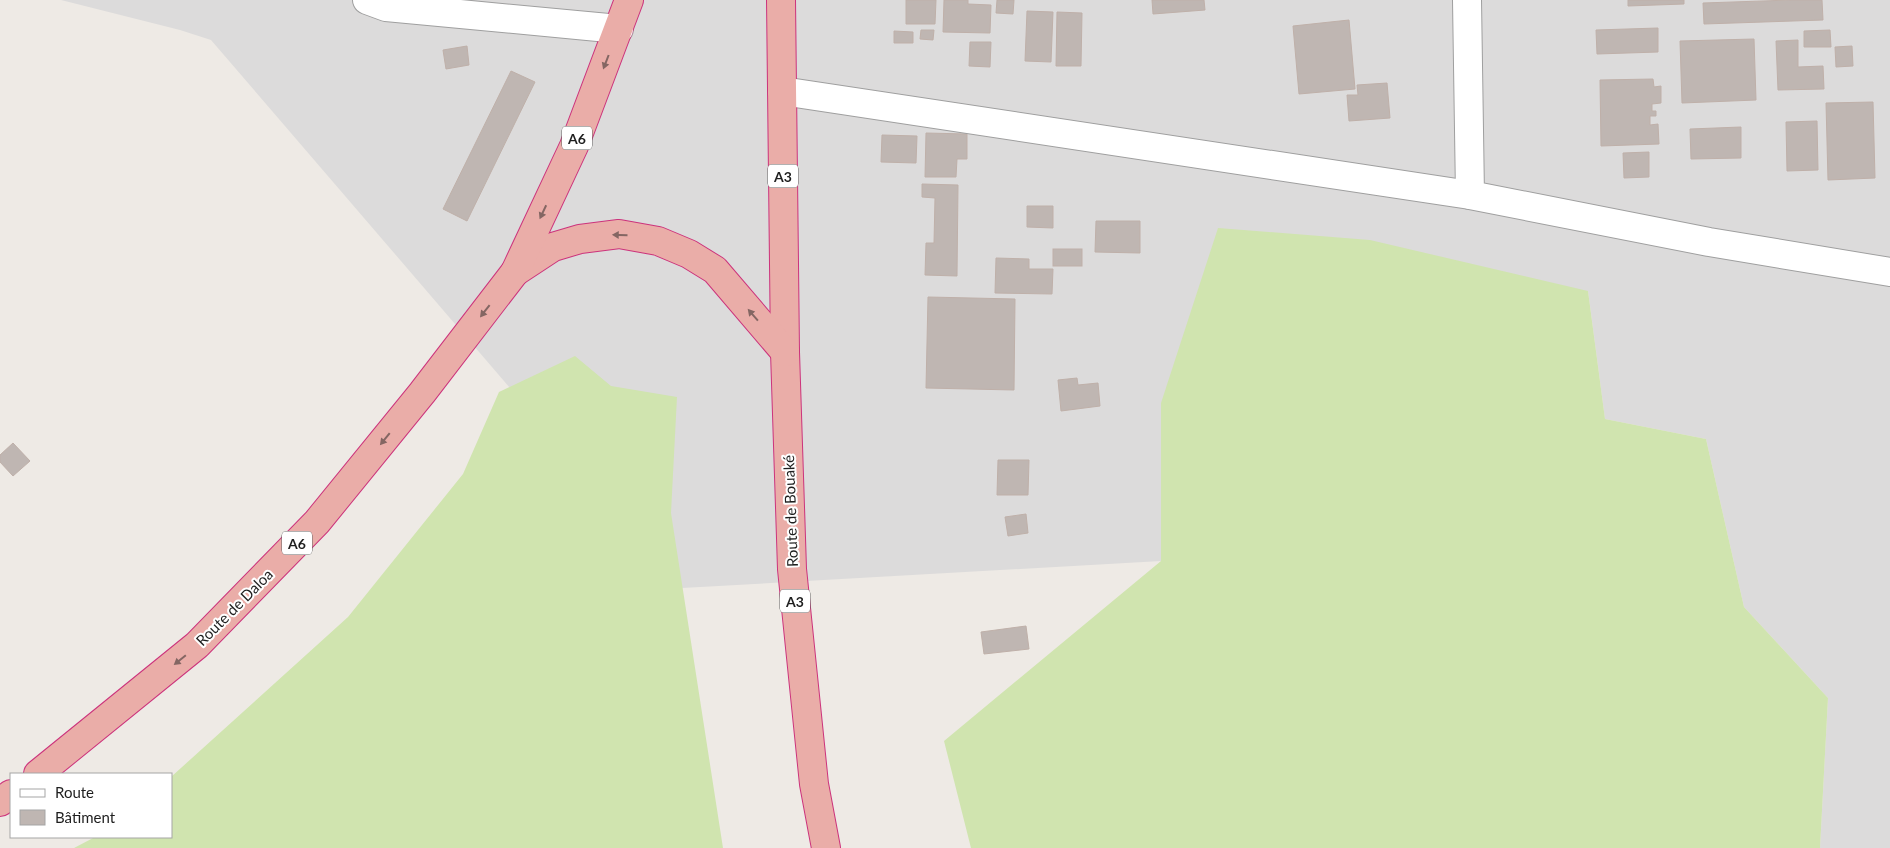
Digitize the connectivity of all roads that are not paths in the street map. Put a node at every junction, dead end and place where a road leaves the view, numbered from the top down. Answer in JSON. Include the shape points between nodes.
{"nodes":[{"id":1,"x":367,"y":0,"type":"edge"},
{"id":2,"x":630,"y":0,"type":"edge"},
{"id":3,"x":781,"y":0,"type":"edge"},
{"id":4,"x":1467,"y":0,"type":"edge"},
{"id":5,"x":619,"y":29,"type":"junction"},
{"id":6,"x":782,"y":91,"type":"junction"},
{"id":7,"x":1470,"y":195,"type":"junction"},
{"id":8,"x":515,"y":272,"type":"junction"},
{"id":9,"x":1890,"y":272,"type":"edge"},
{"id":10,"x":785,"y":352,"type":"junction"},
{"id":11,"x":39,"y":773,"type":"edge"},
{"id":12,"x":826,"y":848,"type":"edge"}],
"edges":[{"from":1,"to":5,"type":"street","via":[[386,7]]},
{"from":2,"to":5,"type":"highway","number":"A6"},
{"from":3,"to":6,"type":"highway","number":"A3"},
{"from":4,"to":7,"type":"street"},
{"from":5,"to":8,"type":"highway","number":"A6","one_way":true,"via":[[574,146]]},
{"from":6,"to":7,"type":"street"},
{"from":6,"to":10,"type":"highway","number":"A3"},
{"from":7,"to":9,"type":"street","via":[[1709,242]]},
{"from":10,"to":8,"type":"highway","one_way":true,"via":[[715,270],[658,241],[619,234],[580,239],[552,247]]},
{"from":8,"to":11,"type":"highway","name":"Route de Daloa","number":"A6","one_way":true,"via":[[317,522],[198,645]]},
{"from":10,"to":12,"type":"highway","name":"Route de Bouaké","number":"A3","via":[[792,569],[814,784]]}]}
